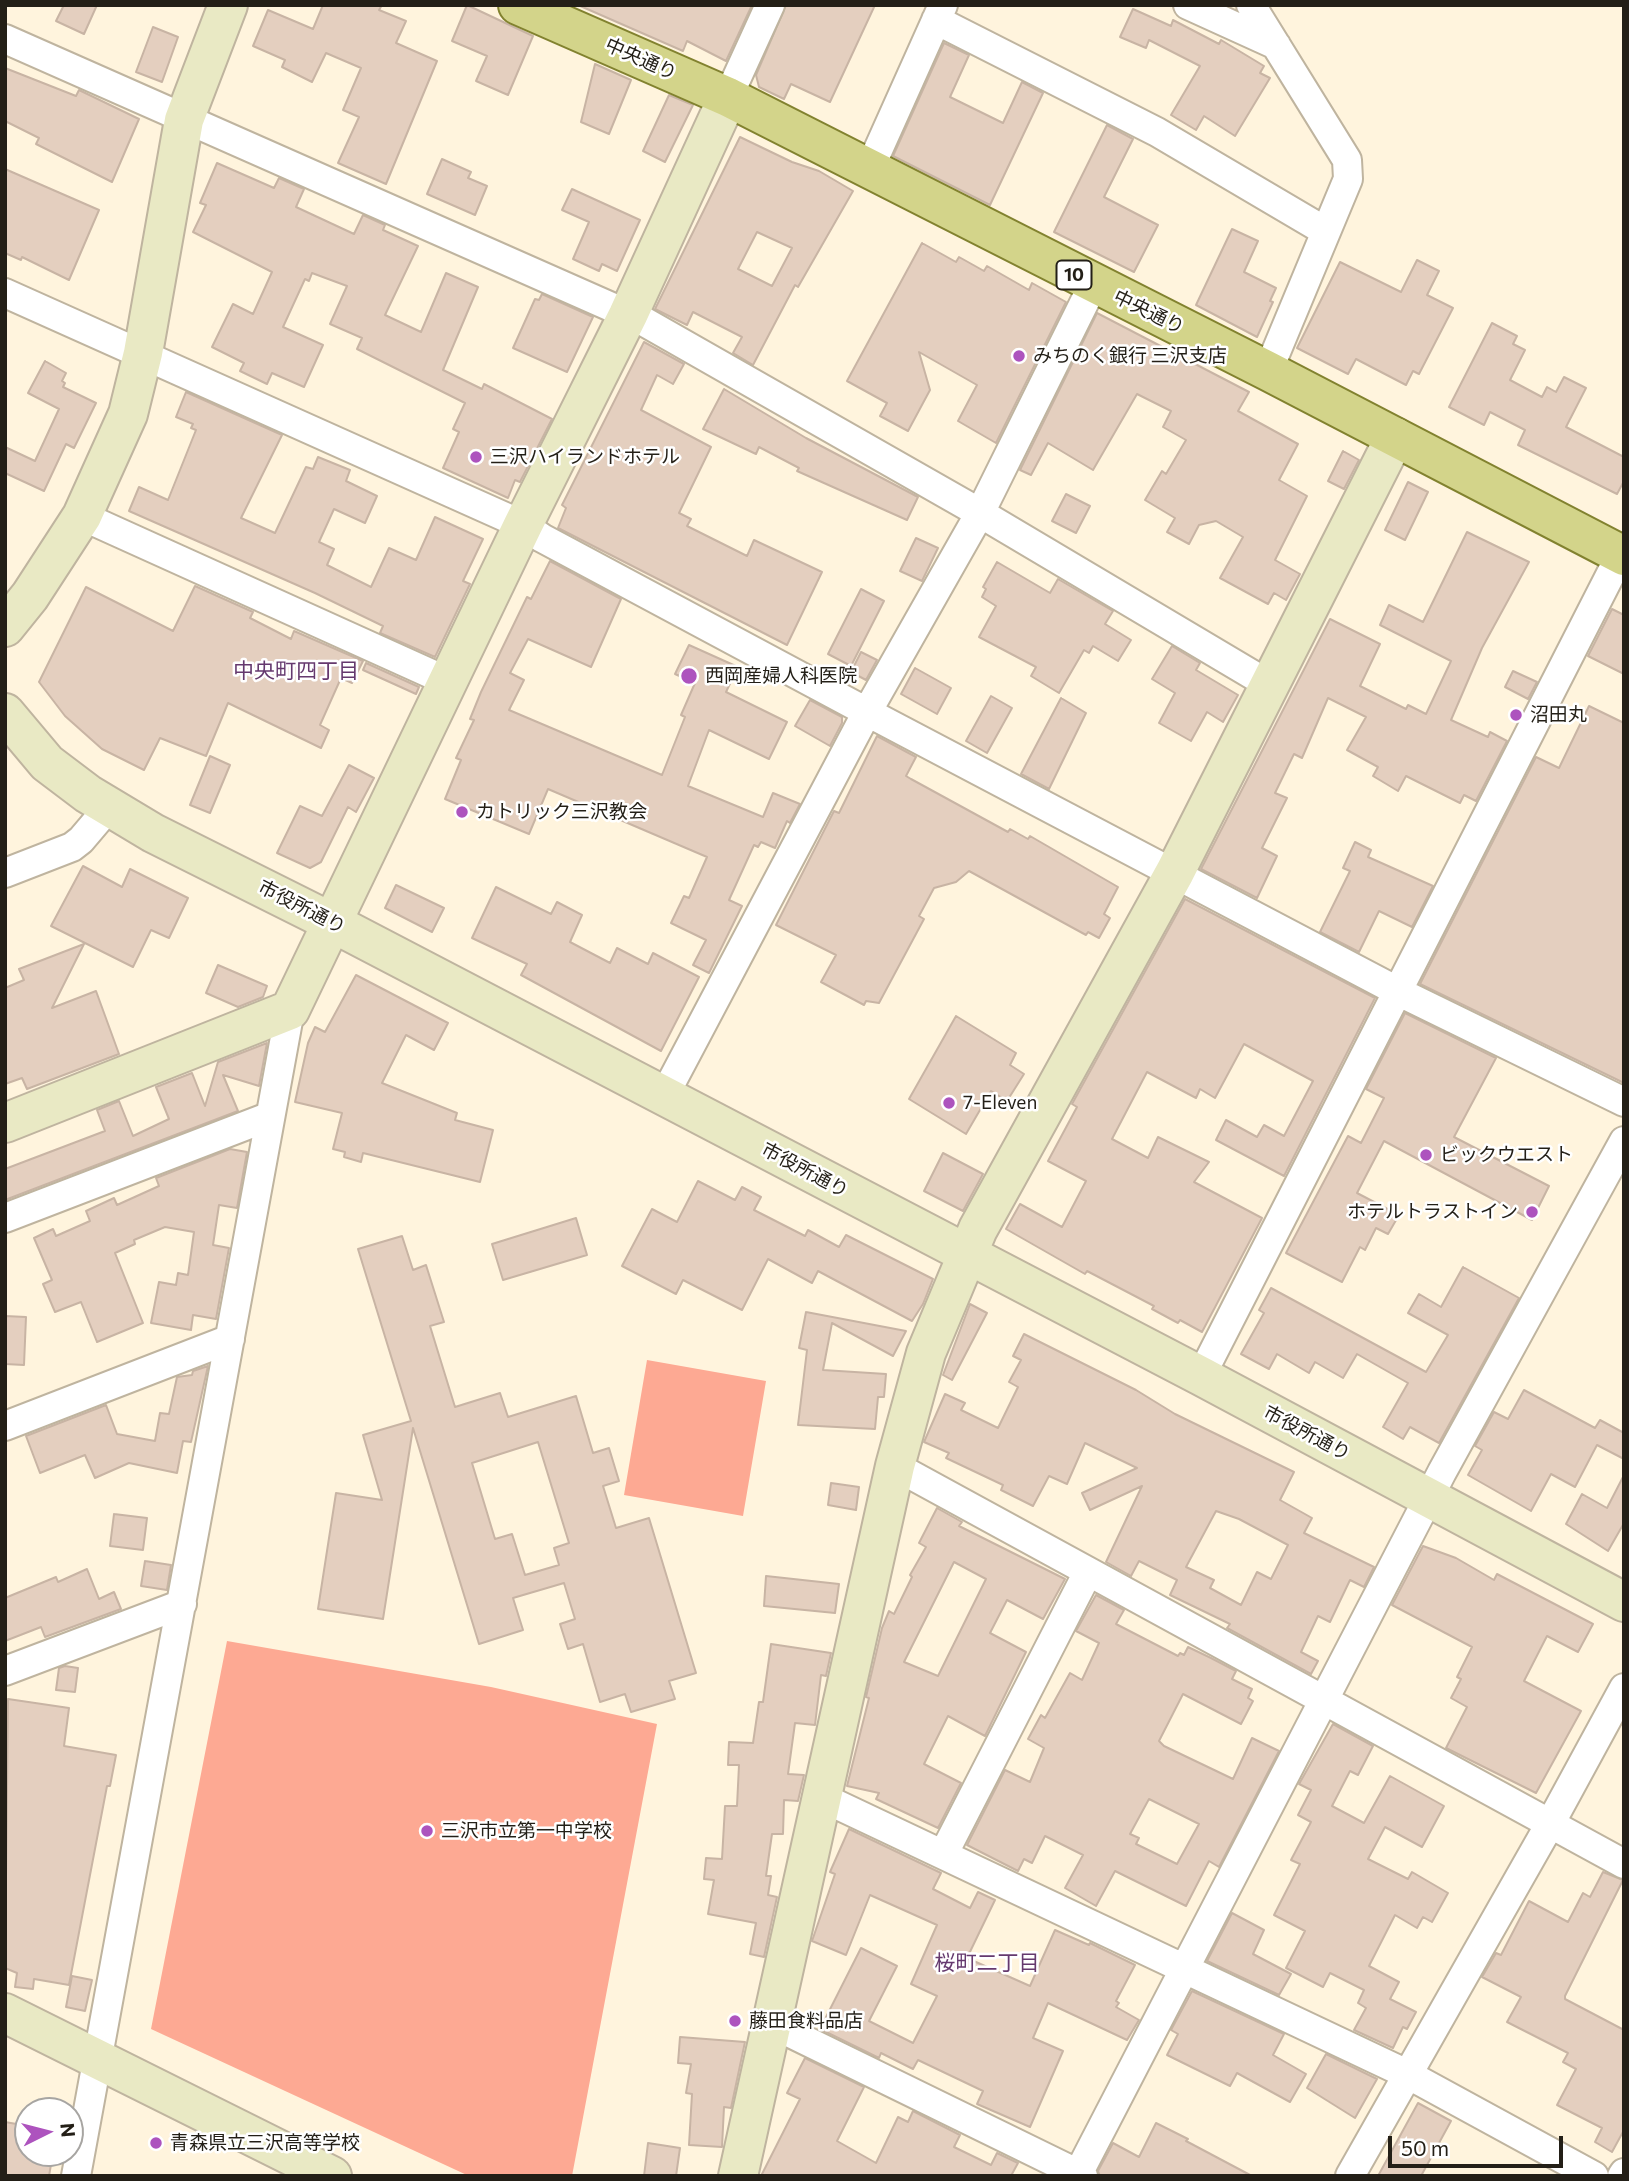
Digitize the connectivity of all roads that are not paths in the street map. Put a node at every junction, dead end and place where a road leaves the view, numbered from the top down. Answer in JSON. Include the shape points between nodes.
{"nodes":[{"id":1,"x":228,"y":5,"type":"edge"},
{"id":2,"x":518,"y":5,"type":"edge"},
{"id":3,"x":770,"y":5,"type":"edge"},
{"id":4,"x":1188,"y":5,"type":"edge"},
{"id":5,"x":1251,"y":5,"type":"edge"},
{"id":6,"x":939,"y":13,"type":"edge"},
{"id":7,"x":5,"y":39,"type":"edge"},
{"id":8,"x":1276,"y":45,"type":"junction"},
{"id":9,"x":728,"y":97,"type":"junction"},
{"id":10,"x":184,"y":120,"type":"junction"},
{"id":11,"x":869,"y":170,"type":"junction"},
{"id":12,"x":1325,"y":231,"type":"junction"},
{"id":13,"x":1093,"y":285,"type":"junction"},
{"id":14,"x":5,"y":293,"type":"edge"},
{"id":15,"x":628,"y":314,"type":"junction"},
{"id":16,"x":143,"y":353,"type":"junction"},
{"id":17,"x":1268,"y":371,"type":"junction"},
{"id":18,"x":1395,"y":438,"type":"junction"},
{"id":19,"x":980,"y":513,"type":"junction"},
{"id":20,"x":82,"y":516,"type":"junction"},
{"id":21,"x":523,"y":525,"type":"junction"},
{"id":22,"x":1623,"y":552,"type":"edge"},
{"id":23,"x":5,"y":627,"type":"edge"},
{"id":24,"x":447,"y":681,"type":"junction"},
{"id":25,"x":1268,"y":684,"type":"junction"},
{"id":26,"x":867,"y":712,"type":"junction"},
{"id":27,"x":5,"y":713,"type":"edge"},
{"id":28,"x":109,"y":807,"type":"junction"},
{"id":29,"x":1175,"y":872,"type":"junction"},
{"id":30,"x":5,"y":873,"type":"edge"},
{"id":31,"x":331,"y":922,"type":"junction"},
{"id":32,"x":1399,"y":992,"type":"junction"},
{"id":33,"x":290,"y":1010,"type":"junction"},
{"id":34,"x":664,"y":1096,"type":"junction"},
{"id":35,"x":1624,"y":1102,"type":"edge"},
{"id":36,"x":268,"y":1117,"type":"junction"},
{"id":37,"x":5,"y":1123,"type":"edge"},
{"id":38,"x":1624,"y":1141,"type":"edge"},
{"id":39,"x":5,"y":1218,"type":"edge"},
{"id":40,"x":966,"y":1255,"type":"junction"},
{"id":41,"x":230,"y":1339,"type":"junction"},
{"id":42,"x":1201,"y":1376,"type":"junction"},
{"id":43,"x":5,"y":1426,"type":"edge"},
{"id":44,"x":895,"y":1466,"type":"junction"},
{"id":45,"x":1430,"y":1499,"type":"junction"},
{"id":46,"x":1088,"y":1572,"type":"junction"},
{"id":47,"x":1624,"y":1602,"type":"edge"},
{"id":48,"x":182,"y":1604,"type":"junction"},
{"id":49,"x":5,"y":1671,"type":"edge"},
{"id":50,"x":1624,"y":1688,"type":"edge"},
{"id":51,"x":1326,"y":1701,"type":"junction"},
{"id":52,"x":821,"y":1797,"type":"junction"},
{"id":53,"x":1550,"y":1824,"type":"junction"},
{"id":54,"x":944,"y":1853,"type":"junction"},
{"id":55,"x":1624,"y":1864,"type":"edge"},
{"id":56,"x":1186,"y":1968,"type":"junction"},
{"id":57,"x":5,"y":2013,"type":"edge"},
{"id":58,"x":772,"y":2024,"type":"junction"},
{"id":59,"x":98,"y":2059,"type":"junction"},
{"id":60,"x":1407,"y":2074,"type":"junction"},
{"id":61,"x":1080,"y":2175,"type":"edge"},
{"id":62,"x":76,"y":2176,"type":"edge"},
{"id":63,"x":332,"y":2176,"type":"edge"},
{"id":64,"x":738,"y":2176,"type":"edge"},
{"id":65,"x":1350,"y":2176,"type":"edge"},
{"id":66,"x":1594,"y":2176,"type":"edge"}],
"edges":[{"from":1,"to":10,"type":"street"},
{"from":2,"to":9,"type":"main road","name":"中央通り","number":"10"},
{"from":3,"to":9,"type":"street"},
{"from":4,"to":8,"type":"street"},
{"from":5,"to":8,"type":"street"},
{"from":6,"to":11,"type":"street"},
{"from":6,"to":12,"type":"street","via":[[1157,132]]},
{"from":7,"to":10,"type":"street"},
{"from":8,"to":12,"type":"street","via":[[1347,160],[1348,179]]},
{"from":9,"to":11,"type":"main road","name":"中央通り","number":"10"},
{"from":9,"to":15,"type":"street"},
{"from":10,"to":15,"type":"street"},
{"from":10,"to":16,"type":"street"},
{"from":11,"to":13,"type":"main road","name":"中央通り","number":"10"},
{"from":12,"to":17,"type":"street"},
{"from":13,"to":17,"type":"main road","name":"中央通り","number":"10"},
{"from":13,"to":19,"type":"street"},
{"from":14,"to":16,"type":"street"},
{"from":15,"to":19,"type":"street"},
{"from":15,"to":21,"type":"street"},
{"from":16,"to":20,"type":"street","via":[[128,414]]},
{"from":16,"to":21,"type":"street"},
{"from":17,"to":18,"type":"main road","name":"中央通り","number":"10"},
{"from":18,"to":22,"type":"main road","name":"中央通り","number":"10"},
{"from":18,"to":25,"type":"street"},
{"from":19,"to":25,"type":"street"},
{"from":19,"to":26,"type":"street"},
{"from":20,"to":23,"type":"street"},
{"from":20,"to":24,"type":"street"},
{"from":21,"to":24,"type":"street"},
{"from":21,"to":26,"type":"street"},
{"from":22,"to":32,"type":"street"},
{"from":24,"to":31,"type":"street"},
{"from":25,"to":29,"type":"street"},
{"from":26,"to":29,"type":"street"},
{"from":26,"to":34,"type":"street"},
{"from":27,"to":28,"type":"street","name":"市役所通り","via":[[47,762]]},
{"from":28,"to":30,"type":"street","via":[[72,847]]},
{"from":28,"to":31,"type":"street","name":"市役所通り"},
{"from":29,"to":32,"type":"street"},
{"from":29,"to":40,"type":"street"},
{"from":31,"to":33,"type":"street"},
{"from":31,"to":34,"type":"street","name":"市役所通り"},
{"from":32,"to":35,"type":"street"},
{"from":32,"to":42,"type":"street"},
{"from":33,"to":36,"type":"street"},
{"from":33,"to":37,"type":"street"},
{"from":34,"to":40,"type":"street","name":"市役所通り"},
{"from":36,"to":39,"type":"street"},
{"from":36,"to":41,"type":"street"},
{"from":38,"to":45,"type":"street"},
{"from":40,"to":42,"type":"street","name":"市役所通り"},
{"from":40,"to":44,"type":"street","via":[[926,1353]]},
{"from":41,"to":43,"type":"street"},
{"from":41,"to":48,"type":"street"},
{"from":42,"to":45,"type":"street","name":"市役所通り"},
{"from":44,"to":46,"type":"street"},
{"from":44,"to":52,"type":"street"},
{"from":45,"to":47,"type":"street","name":"市役所通り"},
{"from":45,"to":51,"type":"street"},
{"from":46,"to":51,"type":"street"},
{"from":46,"to":54,"type":"street"},
{"from":48,"to":49,"type":"street"},
{"from":48,"to":59,"type":"street"},
{"from":50,"to":53,"type":"street"},
{"from":51,"to":53,"type":"street"},
{"from":51,"to":56,"type":"street"},
{"from":52,"to":54,"type":"street"},
{"from":52,"to":58,"type":"street"},
{"from":53,"to":55,"type":"street"},
{"from":53,"to":60,"type":"street"},
{"from":54,"to":56,"type":"street"},
{"from":56,"to":60,"type":"street"},
{"from":56,"to":61,"type":"street"},
{"from":57,"to":59,"type":"street"},
{"from":58,"to":61,"type":"street"},
{"from":58,"to":64,"type":"street"},
{"from":59,"to":62,"type":"street"},
{"from":59,"to":63,"type":"street"},
{"from":60,"to":65,"type":"street"},
{"from":60,"to":66,"type":"street"}]}
